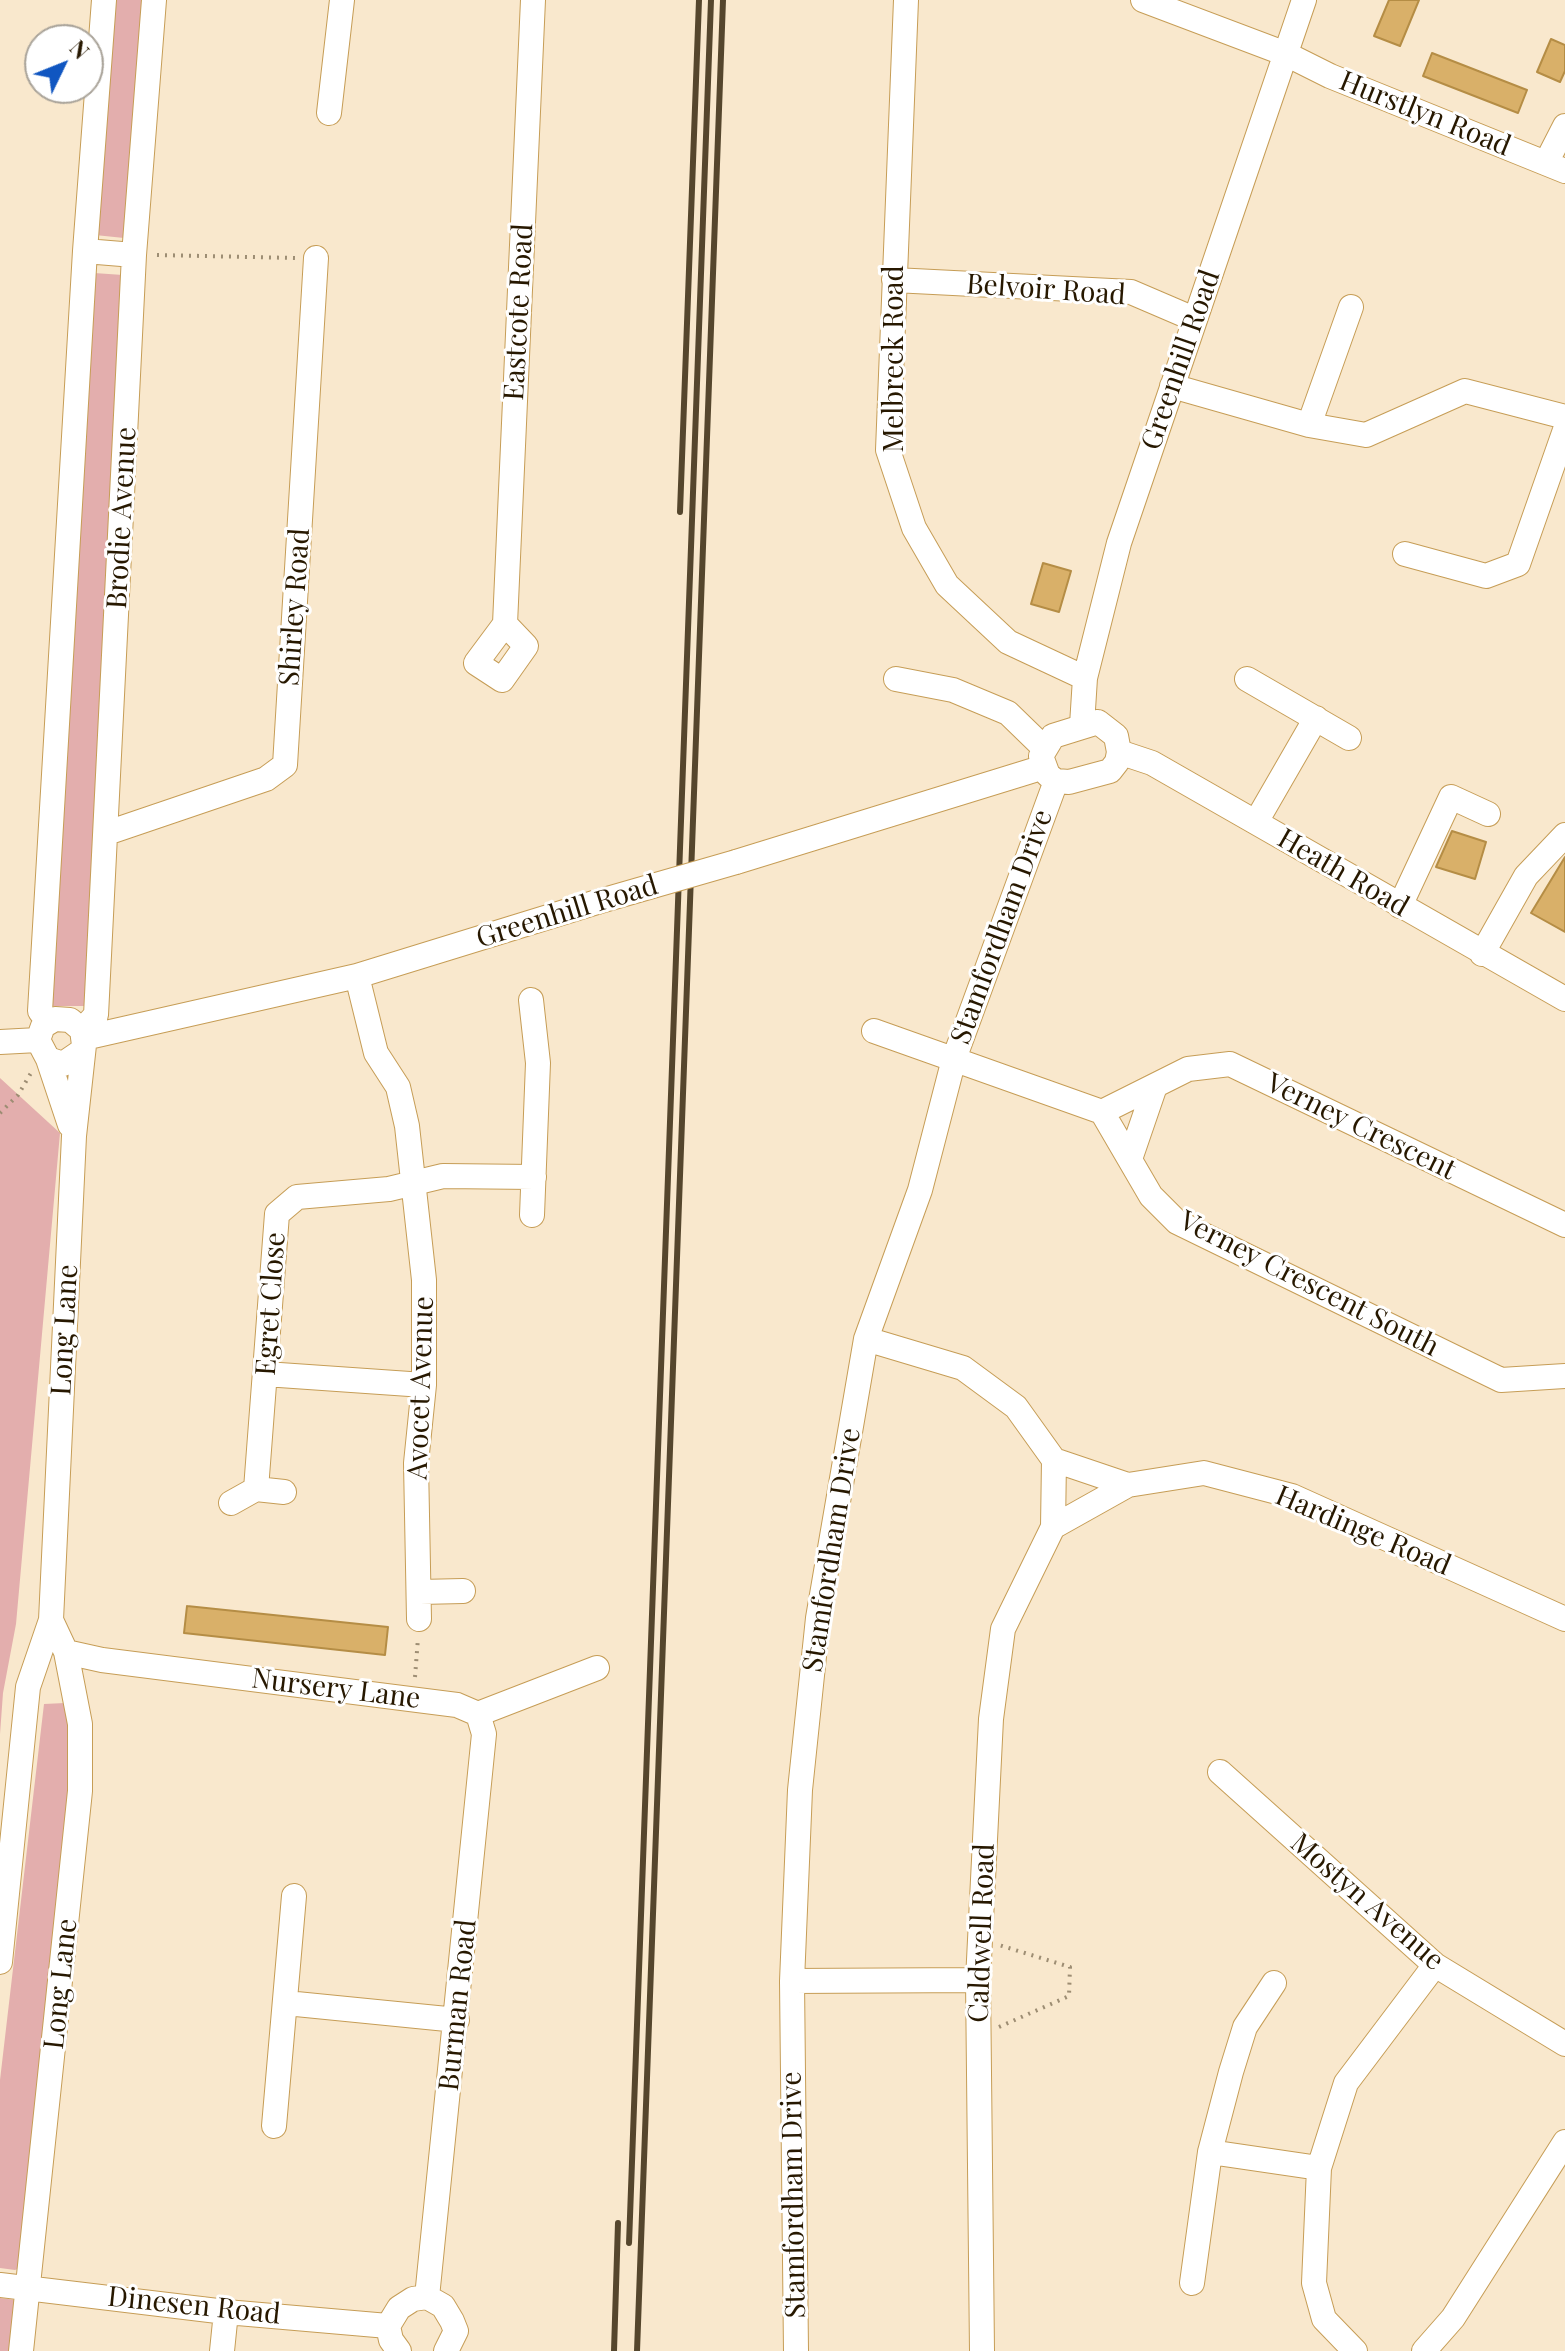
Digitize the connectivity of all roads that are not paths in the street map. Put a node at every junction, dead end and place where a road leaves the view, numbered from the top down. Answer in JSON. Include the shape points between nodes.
{"nodes":[{"id":1,"x":104,"y":0,"type":"edge"},
{"id":2,"x":154,"y":0,"type":"edge"},
{"id":3,"x":342,"y":0,"type":"edge"},
{"id":4,"x":533,"y":0,"type":"edge"},
{"id":5,"x":906,"y":0,"type":"edge"},
{"id":6,"x":1143,"y":0,"type":"edge"},
{"id":7,"x":1304,"y":0,"type":"edge"},
{"id":8,"x":1286,"y":54,"type":"junction"},
{"id":9,"x":329,"y":113,"type":"dead end"},
{"id":10,"x":1565,"y":126,"type":"edge"},
{"id":11,"x":1555,"y":167,"type":"edge"},
{"id":12,"x":85,"y":251,"type":"junction"},
{"id":13,"x":134,"y":255,"type":"junction"},
{"id":14,"x":316,"y":258,"type":"road end"},
{"id":15,"x":894,"y":280,"type":"junction"},
{"id":16,"x":1351,"y":307,"type":"dead end"},
{"id":17,"x":1194,"y":319,"type":"junction"},
{"id":18,"x":1172,"y":386,"type":"junction"},
{"id":19,"x":1565,"y":417,"type":"edge"},
{"id":20,"x":1309,"y":425,"type":"junction"},
{"id":21,"x":1565,"y":430,"type":"edge"},
{"id":22,"x":1405,"y":554,"type":"dead end"},
{"id":23,"x":505,"y":624,"type":"dead end"},
{"id":24,"x":1085,"y":678,"type":"junction"},
{"id":25,"x":896,"y":679,"type":"dead end"},
{"id":26,"x":1247,"y":679,"type":"dead end"},
{"id":27,"x":1316,"y":718,"type":"junction"},
{"id":28,"x":1082,"y":725,"type":"junction"},
{"id":29,"x":1349,"y":738,"type":"dead end"},
{"id":30,"x":1119,"y":752,"type":"junction"},
{"id":31,"x":1048,"y":765,"type":"junction"},
{"id":32,"x":1488,"y":814,"type":"dead end"},
{"id":33,"x":1256,"y":822,"type":"junction"},
{"id":34,"x":107,"y":833,"type":"junction"},
{"id":35,"x":1565,"y":835,"type":"edge"},
{"id":36,"x":1400,"y":906,"type":"junction"},
{"id":37,"x":1482,"y":954,"type":"junction"},
{"id":38,"x":357,"y":976,"type":"junction"},
{"id":39,"x":1565,"y":999,"type":"edge"},
{"id":40,"x":531,"y":1000,"type":"dead end"},
{"id":41,"x":874,"y":1031,"type":"dead end"},
{"id":42,"x":82,"y":1040,"type":"junction"},
{"id":43,"x":0,"y":1042,"type":"edge"},
{"id":44,"x":44,"y":1044,"type":"junction"},
{"id":45,"x":954,"y":1059,"type":"junction"},
{"id":46,"x":1154,"y":1089,"type":"junction"},
{"id":47,"x":1102,"y":1112,"type":"junction"},
{"id":48,"x":74,"y":1136,"type":"junction"},
{"id":49,"x":1130,"y":1159,"type":"junction"},
{"id":50,"x":534,"y":1177,"type":"junction"},
{"id":51,"x":413,"y":1184,"type":"junction"},
{"id":52,"x":532,"y":1215,"type":"dead end"},
{"id":53,"x":1565,"y":1225,"type":"edge"},
{"id":54,"x":866,"y":1339,"type":"junction"},
{"id":55,"x":265,"y":1374,"type":"junction"},
{"id":56,"x":1565,"y":1376,"type":"edge"},
{"id":57,"x":424,"y":1385,"type":"junction"},
{"id":58,"x":1054,"y":1460,"type":"junction"},
{"id":59,"x":1128,"y":1485,"type":"junction"},
{"id":60,"x":256,"y":1489,"type":"junction"},
{"id":61,"x":284,"y":1492,"type":"dead end"},
{"id":62,"x":231,"y":1503,"type":"dead end"},
{"id":63,"x":1053,"y":1527,"type":"junction"},
{"id":64,"x":463,"y":1591,"type":"dead end"},
{"id":65,"x":420,"y":1592,"type":"junction"},
{"id":66,"x":419,"y":1619,"type":"road end"},
{"id":67,"x":1565,"y":1619,"type":"edge"},
{"id":68,"x":51,"y":1620,"type":"junction"},
{"id":69,"x":66,"y":1652,"type":"junction"},
{"id":70,"x":597,"y":1668,"type":"dead end"},
{"id":71,"x":478,"y":1714,"type":"junction"},
{"id":72,"x":1220,"y":1772,"type":"dead end"},
{"id":73,"x":294,"y":1896,"type":"dead end"},
{"id":74,"x":0,"y":1962,"type":"edge"},
{"id":75,"x":1435,"y":1965,"type":"junction"},
{"id":76,"x":978,"y":1980,"type":"junction"},
{"id":77,"x":792,"y":1981,"type":"junction"},
{"id":78,"x":1274,"y":1983,"type":"dead end"},
{"id":79,"x":286,"y":2003,"type":"junction"},
{"id":80,"x":457,"y":2020,"type":"junction"},
{"id":81,"x":1565,"y":2044,"type":"edge"},
{"id":82,"x":274,"y":2126,"type":"dead end"},
{"id":83,"x":1565,"y":2142,"type":"edge"},
{"id":84,"x":1210,"y":2152,"type":"junction"},
{"id":85,"x":1319,"y":2168,"type":"junction"},
{"id":86,"x":1192,"y":2283,"type":"dead end"},
{"id":87,"x":0,"y":2285,"type":"edge"},
{"id":88,"x":28,"y":2287,"type":"junction"},
{"id":89,"x":427,"y":2297,"type":"junction"},
{"id":90,"x":226,"y":2312,"type":"junction"},
{"id":91,"x":388,"y":2326,"type":"junction"},
{"id":92,"x":21,"y":2351,"type":"edge"},
{"id":93,"x":222,"y":2351,"type":"edge"},
{"id":94,"x":399,"y":2351,"type":"edge"},
{"id":95,"x":446,"y":2351,"type":"edge"},
{"id":96,"x":796,"y":2351,"type":"edge"},
{"id":97,"x":982,"y":2351,"type":"edge"},
{"id":98,"x":1355,"y":2351,"type":"edge"},
{"id":99,"x":1424,"y":2351,"type":"edge"}],
"edges":[{"from":1,"to":12,"type":"street","name":"Brodie Avenue"},
{"from":2,"to":13,"type":"street","name":"Brodie Avenue"},
{"from":3,"to":9,"type":"street"},
{"from":4,"to":23,"type":"street","name":"Eastcote Road"},
{"from":5,"to":15,"type":"street","name":"Melbreck Road"},
{"from":6,"to":8,"type":"street","name":"Hurstlyn Road"},
{"from":7,"to":8,"type":"street","name":"Greenhill Road"},
{"from":8,"to":11,"type":"street","name":"Hurstlyn Road"},
{"from":8,"to":17,"type":"street","name":"Greenhill Road"},
{"from":10,"to":11,"type":"street"},
{"from":12,"to":13,"type":"street"},
{"from":12,"to":44,"type":"street","name":"Brodie Avenue","via":[[40,1011]]},
{"from":13,"to":34,"type":"street","name":"Brodie Avenue"},
{"from":14,"to":34,"type":"street","name":"Shirley Road","via":[[285,765],[266,779]]},
{"from":15,"to":17,"type":"street","name":"Belvoir Road","via":[[1131,292]]},
{"from":15,"to":24,"type":"street","name":"Melbreck Road","via":[[888,450],[914,528],[947,585],[1008,642]]},
{"from":16,"to":20,"type":"street"},
{"from":17,"to":18,"type":"street","name":"Greenhill Road"},
{"from":18,"to":20,"type":"street"},
{"from":18,"to":24,"type":"street","name":"Greenhill Road","via":[[1119,543]]},
{"from":19,"to":20,"type":"street","via":[[1465,391],[1366,435]]},
{"from":21,"to":22,"type":"street","via":[[1518,564],[1486,576]]},
{"from":24,"to":28,"type":"street","name":"Greenhill Road"},
{"from":25,"to":31,"type":"street","via":[[953,690],[1008,713]]},
{"from":26,"to":27,"type":"street"},
{"from":27,"to":29,"type":"street"},
{"from":27,"to":33,"type":"street"},
{"from":28,"to":30,"type":"street","via":[[1108,726]]},
{"from":28,"to":31,"type":"street","via":[[1053,736]]},
{"from":30,"to":31,"type":"street","via":[[1110,771],[1069,782]]},
{"from":30,"to":33,"type":"street","name":"Heath Road","via":[[1152,763]]},
{"from":31,"to":38,"type":"street","name":"Greenhill Road","bridge":true},
{"from":31,"to":45,"type":"street","name":"Stamfordham Drive"},
{"from":32,"to":36,"type":"street","via":[[1451,797]]},
{"from":33,"to":36,"type":"street","name":"Heath Road"},
{"from":34,"to":42,"type":"street","name":"Brodie Avenue","via":[[96,1015]]},
{"from":35,"to":37,"type":"street","via":[[1526,876]]},
{"from":36,"to":37,"type":"street","name":"Heath Road"},
{"from":37,"to":39,"type":"street","name":"Heath Road"},
{"from":38,"to":42,"type":"street","name":"Greenhill Road"},
{"from":38,"to":51,"type":"street","name":"Avocet Avenue","via":[[376,1053],[398,1087]]},
{"from":40,"to":50,"type":"street","via":[[538,1063]]},
{"from":41,"to":45,"type":"street"},
{"from":42,"to":44,"type":"street","name":"Greenhill Road","via":[[63,1064]]},
{"from":42,"to":44,"type":"street","via":[[70,1020]]},
{"from":42,"to":48,"type":"street","name":"Long Lane"},
{"from":43,"to":44,"type":"street"},
{"from":44,"to":48,"type":"street","name":"Long Lane"},
{"from":45,"to":47,"type":"street"},
{"from":45,"to":54,"type":"street","name":"Stamfordham Drive","via":[[920,1190]]},
{"from":46,"to":47,"type":"street","name":"Verney Crescent"},
{"from":46,"to":49,"type":"street"},
{"from":46,"to":53,"type":"street","name":"Verney Crescent","via":[[1188,1069],[1230,1064]]},
{"from":47,"to":49,"type":"street","name":"Verney Crescent South"},
{"from":48,"to":68,"type":"street","name":"Long Lane"},
{"from":49,"to":56,"type":"street","name":"Verney Crescent South","via":[[1151,1196],[1191,1229],[1501,1380]]},
{"from":50,"to":51,"type":"street","via":[[443,1176]]},
{"from":50,"to":52,"type":"street"},
{"from":51,"to":55,"type":"street","name":"Egret Close","via":[[297,1197],[277,1214]]},
{"from":51,"to":57,"type":"street","name":"Avocet Avenue","via":[[424,1280]]},
{"from":54,"to":58,"type":"street","via":[[963,1368],[1016,1407]]},
{"from":54,"to":77,"type":"street","name":"Stamfordham Drive","via":[[817,1633],[800,1790]]},
{"from":55,"to":57,"type":"street"},
{"from":55,"to":60,"type":"street","name":"Egret Close"},
{"from":57,"to":65,"type":"street","name":"Avocet Avenue","via":[[416,1463]]},
{"from":58,"to":59,"type":"street","name":"Hardinge Road"},
{"from":58,"to":63,"type":"street","name":"Caldwell Road"},
{"from":59,"to":63,"type":"street"},
{"from":59,"to":67,"type":"street","name":"Hardinge Road","via":[[1204,1473],[1292,1496]]},
{"from":60,"to":61,"type":"street"},
{"from":60,"to":62,"type":"street"},
{"from":63,"to":76,"type":"street","name":"Caldwell Road","via":[[1003,1629],[991,1719]]},
{"from":64,"to":65,"type":"street"},
{"from":65,"to":66,"type":"street","name":"Avocet Avenue"},
{"from":68,"to":69,"type":"street","name":"Long Lane"},
{"from":68,"to":74,"type":"street","name":"Long Lane","via":[[28,1687]]},
{"from":69,"to":71,"type":"street","name":"Nursery Lane","via":[[457,1705]]},
{"from":69,"to":88,"type":"street","name":"Long Lane","via":[[80,1724],[80,1791]]},
{"from":70,"to":71,"type":"street"},
{"from":71,"to":80,"type":"street","name":"Burman Road","via":[[484,1734]]},
{"from":72,"to":75,"type":"street","name":"Mostyn Avenue"},
{"from":73,"to":79,"type":"street"},
{"from":75,"to":81,"type":"street","name":"Mostyn Avenue"},
{"from":75,"to":85,"type":"street","via":[[1346,2083]]},
{"from":76,"to":77,"type":"street"},
{"from":76,"to":97,"type":"street","name":"Caldwell Road"},
{"from":77,"to":96,"type":"street","name":"Stamfordham Drive"},
{"from":78,"to":84,"type":"street","via":[[1245,2027]]},
{"from":79,"to":80,"type":"street"},
{"from":79,"to":82,"type":"street"},
{"from":80,"to":89,"type":"street","name":"Burman Road"},
{"from":83,"to":99,"type":"street","via":[[1453,2318]]},
{"from":84,"to":85,"type":"street"},
{"from":84,"to":86,"type":"street"},
{"from":85,"to":98,"type":"street","via":[[1314,2283],[1324,2319]]},
{"from":87,"to":88,"type":"street","name":"Dinesen Road"},
{"from":88,"to":90,"type":"street","name":"Dinesen Road"},
{"from":88,"to":92,"type":"street","name":"Long Lane"},
{"from":89,"to":91,"type":"street","via":[[399,2308]]},
{"from":89,"to":95,"type":"street","via":[[443,2306],[456,2331]]},
{"from":90,"to":91,"type":"street","name":"Dinesen Road"},
{"from":90,"to":93,"type":"street"},
{"from":91,"to":94,"type":"street"}]}
